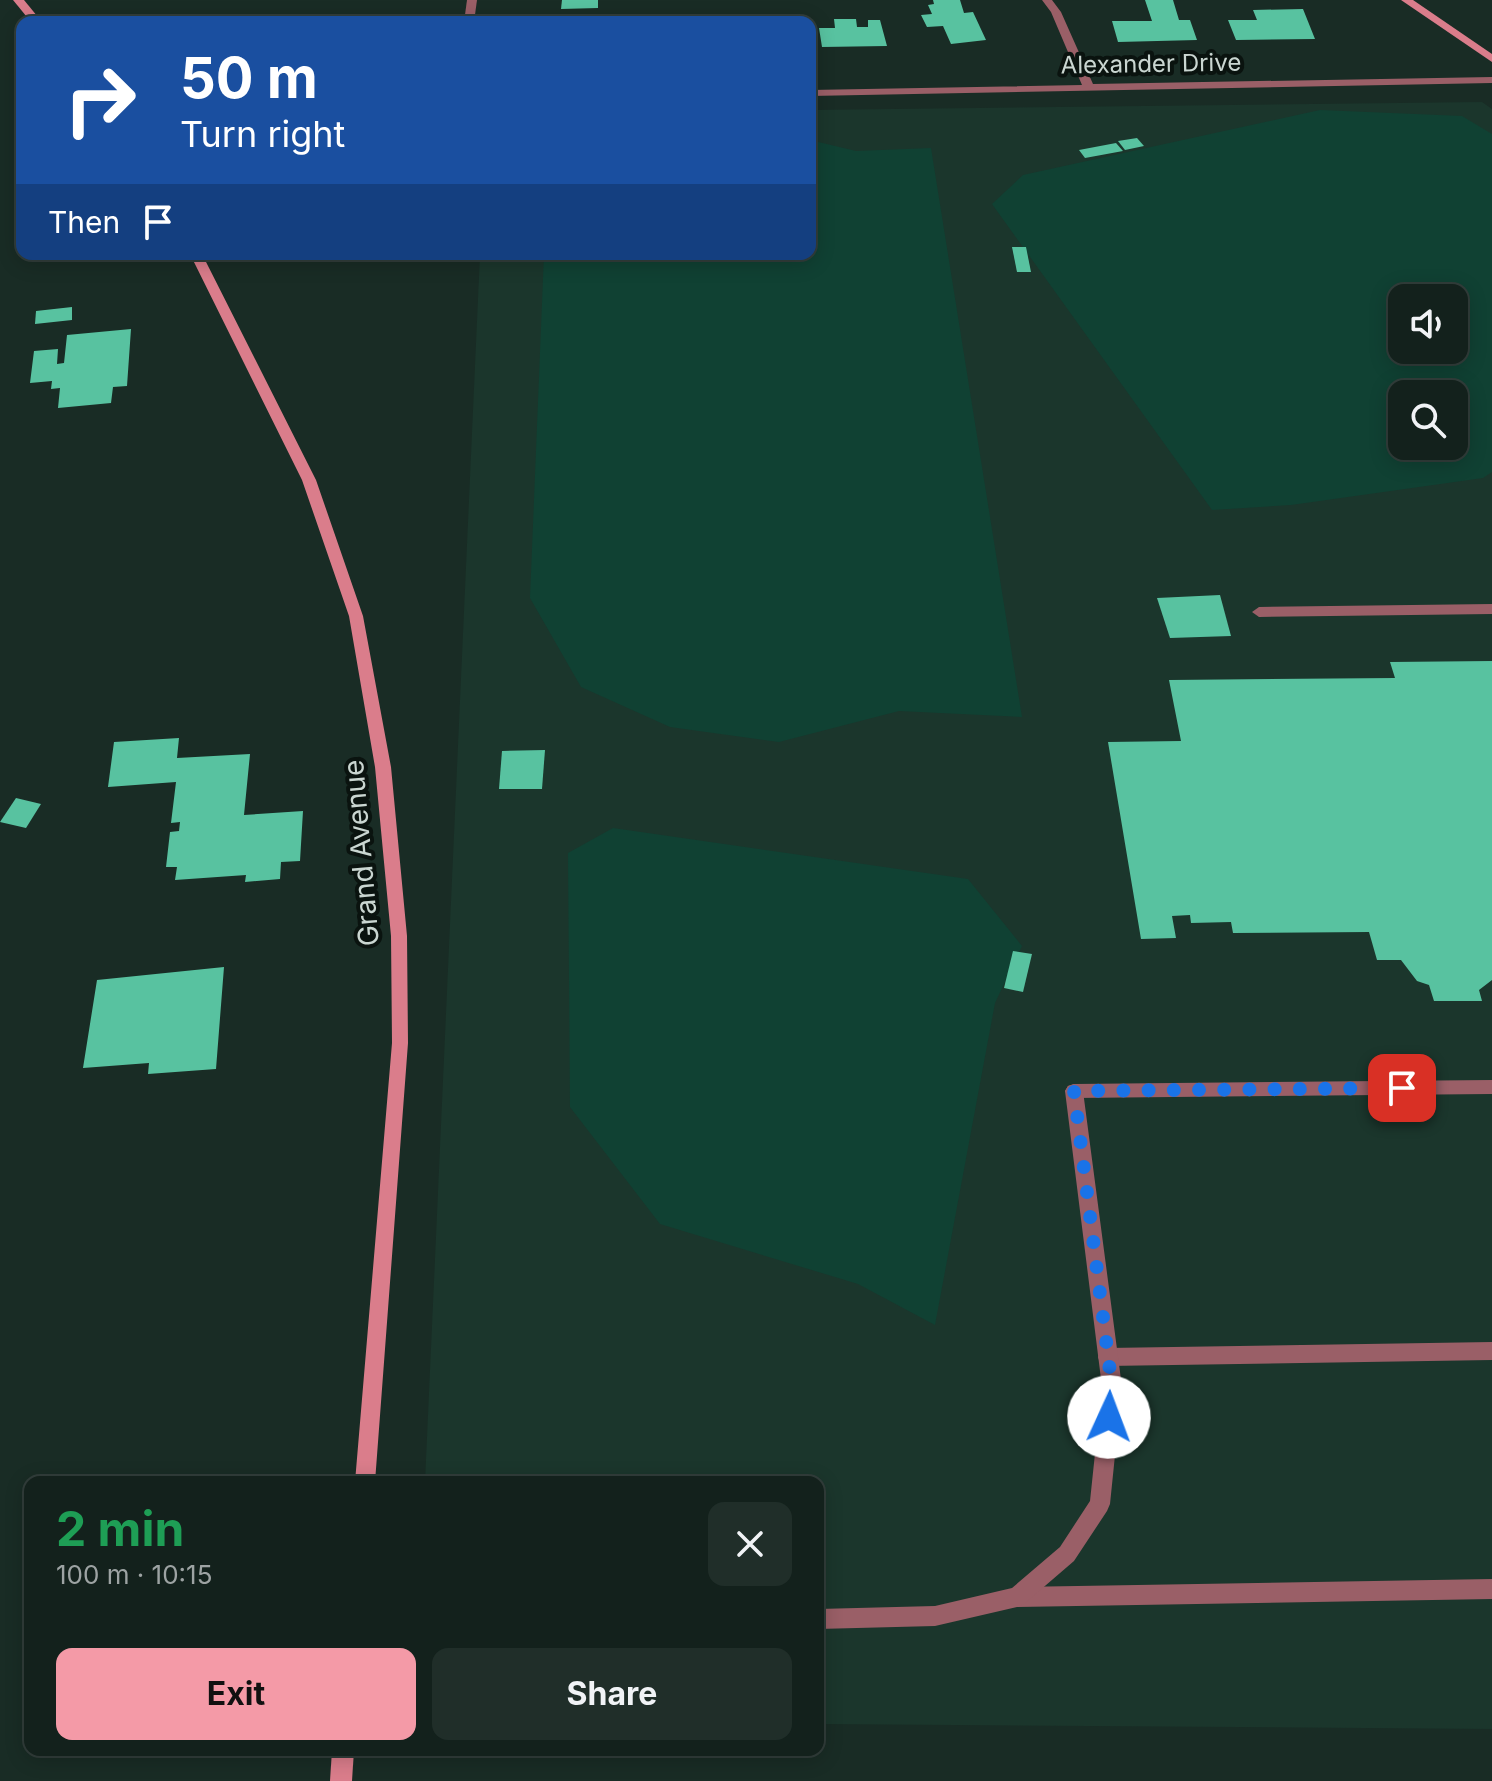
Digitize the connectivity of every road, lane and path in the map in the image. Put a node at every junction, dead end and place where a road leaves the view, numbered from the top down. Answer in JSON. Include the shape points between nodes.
{"nodes":[{"id":1,"x":18,"y":0,"type":"edge"},
{"id":2,"x":1047,"y":0,"type":"edge"},
{"id":3,"x":1406,"y":0,"type":"edge"},
{"id":4,"x":32,"y":16,"type":"edge"},
{"id":5,"x":1492,"y":59,"type":"edge"},
{"id":6,"x":1492,"y":80,"type":"edge"},
{"id":7,"x":1089,"y":88,"type":"junction"},
{"id":8,"x":816,"y":93,"type":"edge"},
{"id":9,"x":199,"y":260,"type":"edge"},
{"id":10,"x":1492,"y":609,"type":"edge"},
{"id":11,"x":1259,"y":612,"type":"dead end"},
{"id":12,"x":1492,"y":1087,"type":"edge"},
{"id":13,"x":1492,"y":1351,"type":"edge"},
{"id":14,"x":1107,"y":1357,"type":"junction"},
{"id":15,"x":365,"y":1476,"type":"edge"},
{"id":16,"x":1492,"y":1589,"type":"edge"},
{"id":17,"x":1017,"y":1597,"type":"junction"},
{"id":18,"x":824,"y":1619,"type":"edge"},
{"id":19,"x":343,"y":1756,"type":"edge"},
{"id":20,"x":341,"y":1781,"type":"edge"}],
"edges":[{"from":1,"to":4,"type":"street"},
{"from":2,"to":7,"type":"street"},
{"from":3,"to":5,"type":"street"},
{"from":6,"to":7,"type":"street","name":"Alexander Drive"},
{"from":7,"to":8,"type":"street","name":"Alexander Drive"},
{"from":9,"to":15,"type":"street","name":"Grand Avenue","via":[[309,480],[356,616],[383,767],[399,936],[400,1043]]},
{"from":10,"to":11,"type":"street"},
{"from":12,"to":14,"type":"street","via":[[1074,1091]]},
{"from":13,"to":14,"type":"street"},
{"from":14,"to":17,"type":"street","via":[[1112,1387],[1100,1504],[1067,1554]]},
{"from":16,"to":17,"type":"street"},
{"from":17,"to":18,"type":"street","via":[[935,1616]]},
{"from":19,"to":20,"type":"street"}]}
